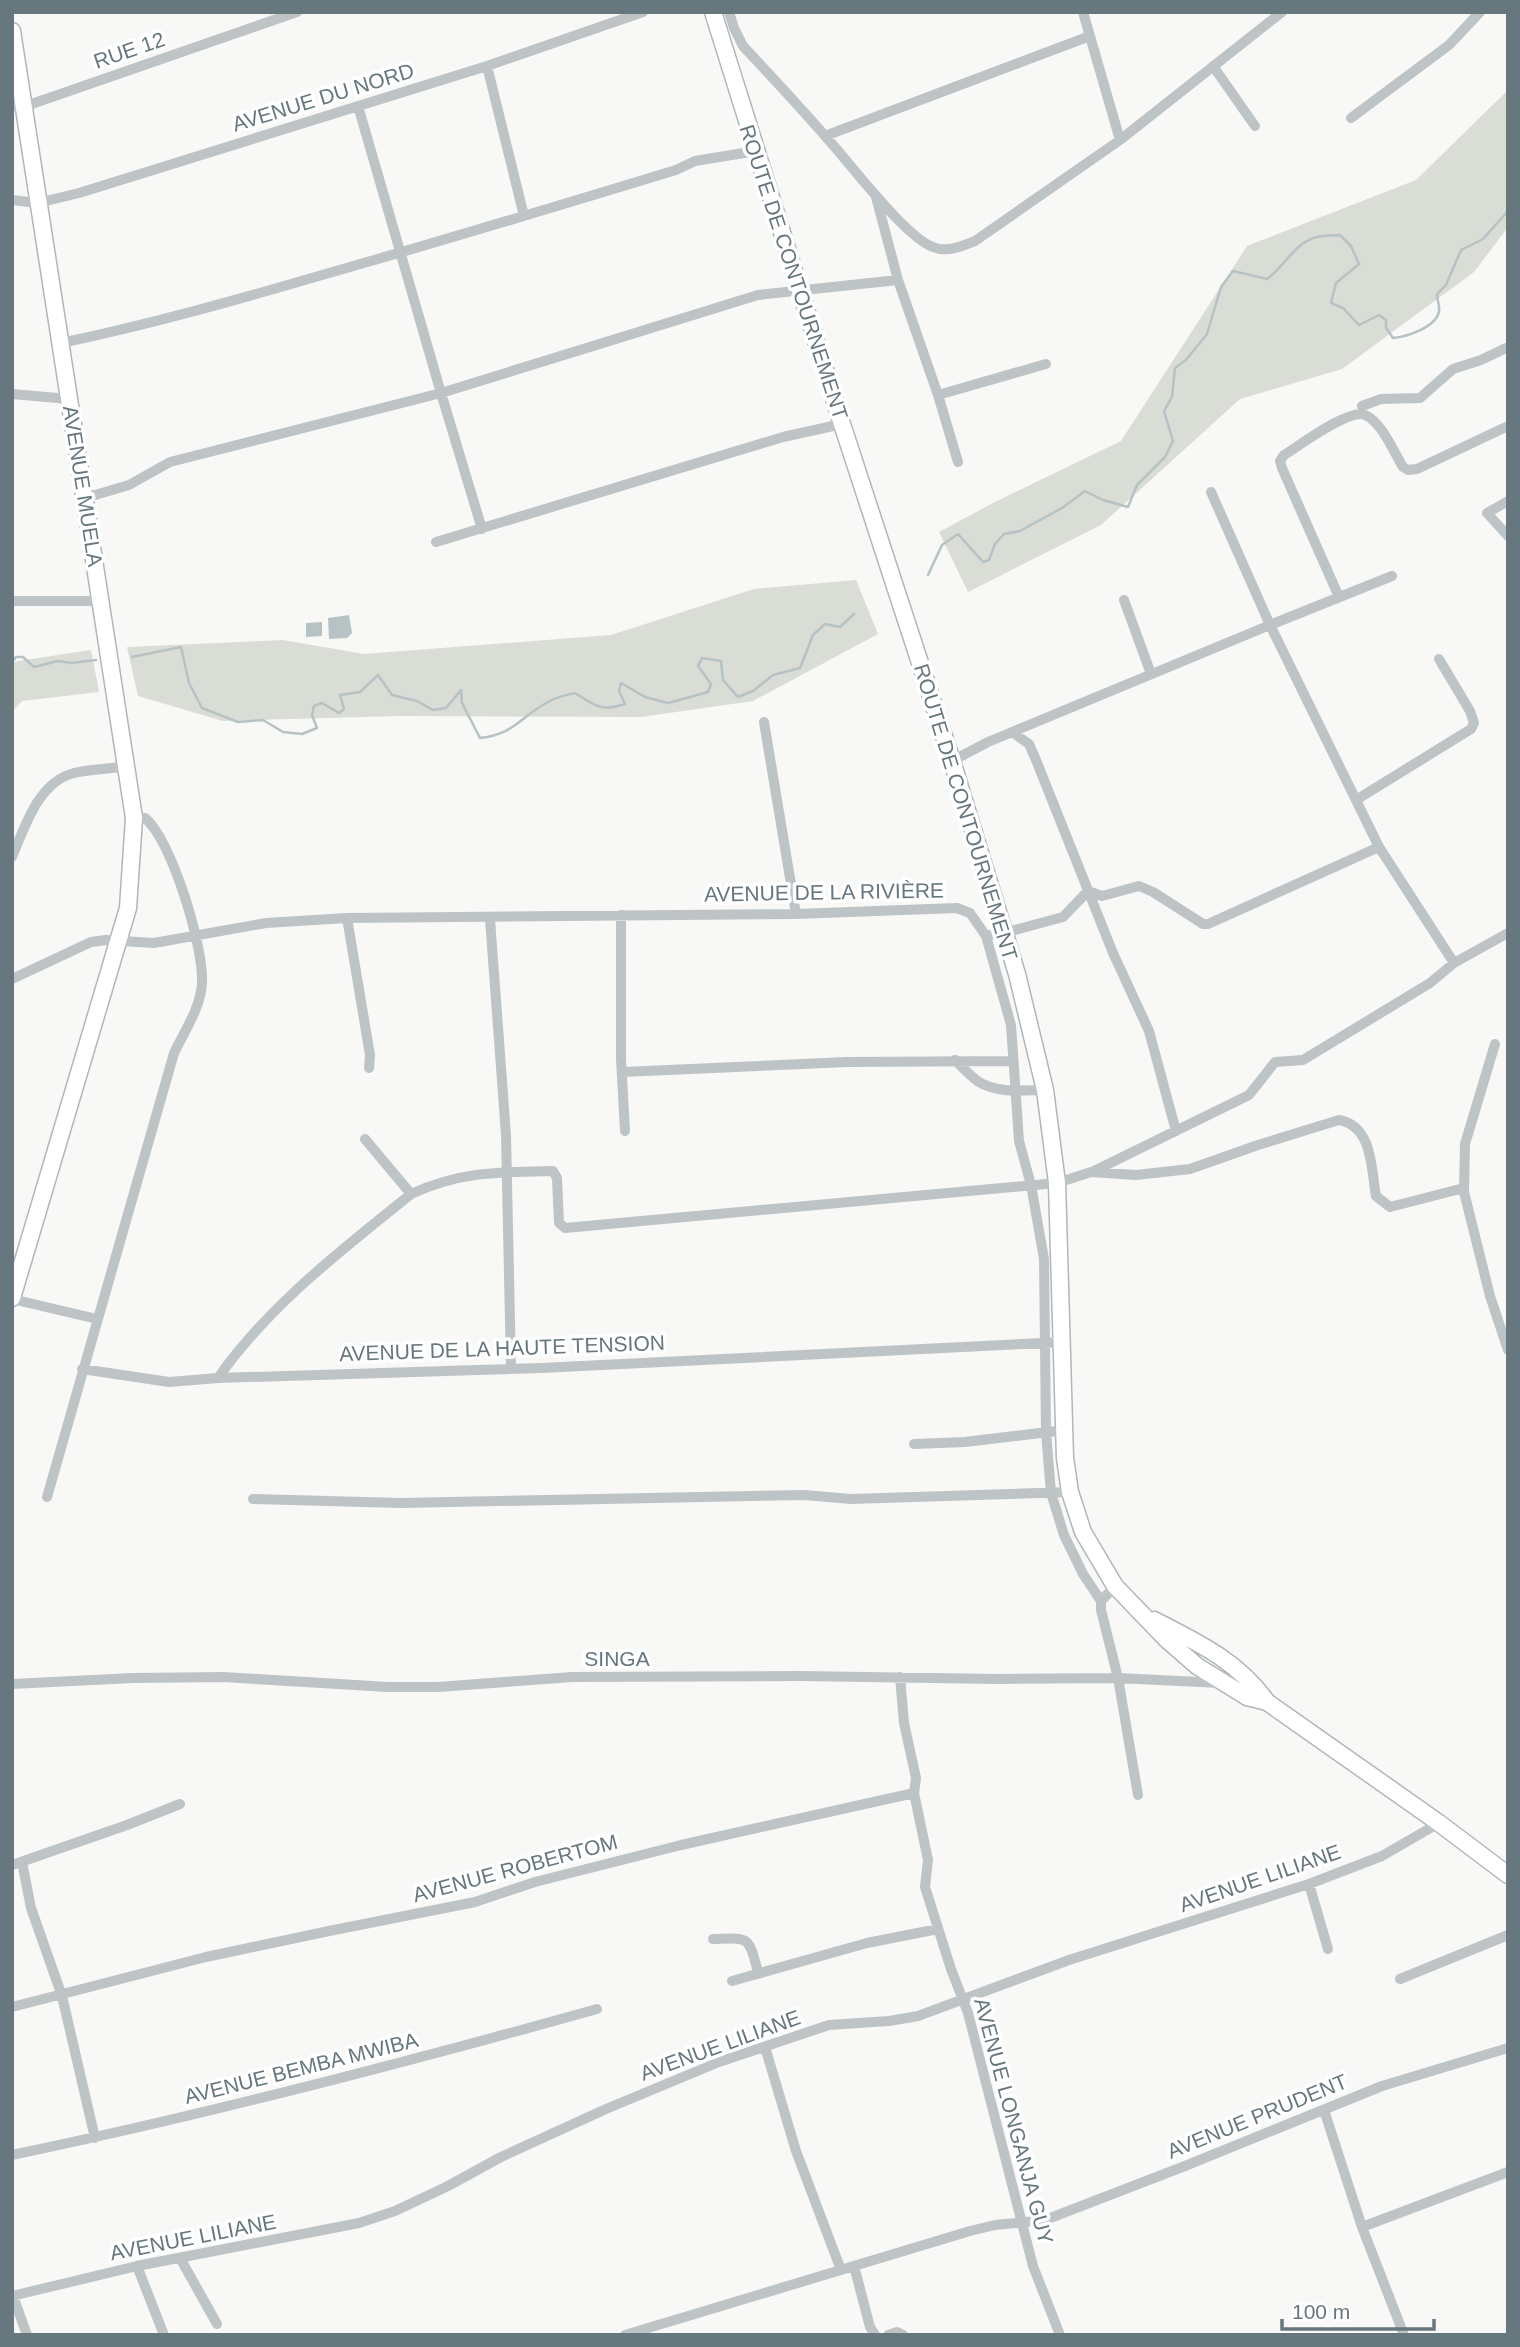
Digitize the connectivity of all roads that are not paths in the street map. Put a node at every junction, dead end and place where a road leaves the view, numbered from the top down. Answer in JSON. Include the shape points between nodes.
{"nodes":[{"id":1,"x":297,"y":12,"type":"edge"},
{"id":2,"x":643,"y":12,"type":"edge"},
{"id":3,"x":1083,"y":12,"type":"edge"},
{"id":4,"x":1282,"y":12,"type":"edge"},
{"id":5,"x":1480,"y":12,"type":"edge"},
{"id":6,"x":719,"y":13,"type":"edge"},
{"id":7,"x":12,"y":31,"type":"edge"},
{"id":8,"x":1090,"y":36,"type":"junction"},
{"id":9,"x":487,"y":66,"type":"junction"},
{"id":10,"x":1213,"y":66,"type":"junction"},
{"id":11,"x":358,"y":106,"type":"junction"},
{"id":12,"x":18,"y":107,"type":"edge"},
{"id":13,"x":1351,"y":118,"type":"dead end"},
{"id":14,"x":1255,"y":126,"type":"dead end"},
{"id":15,"x":825,"y":136,"type":"junction"},
{"id":16,"x":1121,"y":140,"type":"junction"},
{"id":17,"x":755,"y":151,"type":"junction"},
{"id":18,"x":875,"y":194,"type":"junction"},
{"id":19,"x":12,"y":200,"type":"edge"},
{"id":20,"x":38,"y":203,"type":"junction"},
{"id":21,"x":524,"y":216,"type":"junction"},
{"id":22,"x":400,"y":253,"type":"junction"},
{"id":23,"x":898,"y":280,"type":"junction"},
{"id":24,"x":800,"y":290,"type":"junction"},
{"id":25,"x":61,"y":343,"type":"junction"},
{"id":26,"x":1508,"y":350,"type":"edge"},
{"id":27,"x":1046,"y":364,"type":"dead end"},
{"id":28,"x":441,"y":393,"type":"junction"},
{"id":29,"x":12,"y":394,"type":"edge"},
{"id":30,"x":938,"y":395,"type":"junction"},
{"id":31,"x":69,"y":399,"type":"junction"},
{"id":32,"x":1362,"y":406,"type":"dead end"},
{"id":33,"x":842,"y":424,"type":"junction"},
{"id":34,"x":1508,"y":426,"type":"edge"},
{"id":35,"x":958,"y":462,"type":"dead end"},
{"id":36,"x":1211,"y":492,"type":"dead end"},
{"id":37,"x":85,"y":498,"type":"junction"},
{"id":38,"x":1508,"y":501,"type":"edge"},
{"id":39,"x":482,"y":529,"type":"junction"},
{"id":40,"x":1508,"y":536,"type":"edge"},
{"id":41,"x":436,"y":542,"type":"dead end"},
{"id":42,"x":1392,"y":576,"type":"dead end"},
{"id":43,"x":1339,"y":597,"type":"junction"},
{"id":44,"x":1124,"y":600,"type":"dead end"},
{"id":45,"x":12,"y":601,"type":"edge"},
{"id":46,"x":101,"y":601,"type":"junction"},
{"id":47,"x":1270,"y":625,"type":"junction"},
{"id":48,"x":1439,"y":659,"type":"dead end"},
{"id":49,"x":1151,"y":674,"type":"junction"},
{"id":50,"x":764,"y":722,"type":"dead end"},
{"id":51,"x":1012,"y":732,"type":"junction"},
{"id":52,"x":952,"y":761,"type":"junction"},
{"id":53,"x":128,"y":766,"type":"junction"},
{"id":54,"x":1356,"y":800,"type":"junction"},
{"id":55,"x":134,"y":818,"type":"junction"},
{"id":56,"x":1379,"y":847,"type":"junction"},
{"id":57,"x":12,"y":857,"type":"edge"},
{"id":58,"x":1088,"y":891,"type":"junction"},
{"id":59,"x":796,"y":914,"type":"junction"},
{"id":60,"x":621,"y":915,"type":"junction"},
{"id":61,"x":347,"y":918,"type":"junction"},
{"id":62,"x":491,"y":919,"type":"junction"},
{"id":63,"x":1005,"y":932,"type":"junction"},
{"id":64,"x":1508,"y":933,"type":"edge"},
{"id":65,"x":194,"y":935,"type":"junction"},
{"id":66,"x":986,"y":936,"type":"junction"},
{"id":67,"x":120,"y":941,"type":"junction"},
{"id":68,"x":1454,"y":963,"type":"junction"},
{"id":69,"x":12,"y":979,"type":"edge"},
{"id":70,"x":1495,"y":1044,"type":"dead end"},
{"id":71,"x":954,"y":1060,"type":"junction"},
{"id":72,"x":1013,"y":1062,"type":"junction"},
{"id":73,"x":369,"y":1068,"type":"dead end"},
{"id":74,"x":623,"y":1072,"type":"junction"},
{"id":75,"x":1045,"y":1090,"type":"junction"},
{"id":76,"x":1014,"y":1091,"type":"junction"},
{"id":77,"x":625,"y":1131,"type":"dead end"},
{"id":78,"x":1176,"y":1131,"type":"junction"},
{"id":79,"x":365,"y":1139,"type":"dead end"},
{"id":80,"x":508,"y":1171,"type":"junction"},
{"id":81,"x":1091,"y":1172,"type":"junction"},
{"id":82,"x":1057,"y":1183,"type":"junction"},
{"id":83,"x":1031,"y":1185,"type":"junction"},
{"id":84,"x":1464,"y":1192,"type":"junction"},
{"id":85,"x":411,"y":1194,"type":"junction"},
{"id":86,"x":12,"y":1298,"type":"edge"},
{"id":87,"x":97,"y":1319,"type":"junction"},
{"id":88,"x":1044,"y":1342,"type":"junction"},
{"id":89,"x":1063,"y":1342,"type":"junction"},
{"id":90,"x":1508,"y":1350,"type":"edge"},
{"id":91,"x":510,"y":1368,"type":"junction"},
{"id":92,"x":82,"y":1369,"type":"junction"},
{"id":93,"x":218,"y":1378,"type":"junction"},
{"id":94,"x":1065,"y":1430,"type":"junction"},
{"id":95,"x":1046,"y":1432,"type":"junction"},
{"id":96,"x":914,"y":1444,"type":"dead end"},
{"id":97,"x":1070,"y":1492,"type":"junction"},
{"id":98,"x":1051,"y":1493,"type":"junction"},
{"id":99,"x":47,"y":1497,"type":"dead end"},
{"id":100,"x":253,"y":1499,"type":"dead end"},
{"id":101,"x":1115,"y":1586,"type":"junction"},
{"id":102,"x":1101,"y":1601,"type":"junction"},
{"id":103,"x":1144,"y":1615,"type":"junction"},
{"id":104,"x":900,"y":1677,"type":"junction"},
{"id":105,"x":1118,"y":1678,"type":"junction"},
{"id":106,"x":1223,"y":1683,"type":"junction"},
{"id":107,"x":12,"y":1684,"type":"edge"},
{"id":108,"x":1266,"y":1702,"type":"junction"},
{"id":109,"x":914,"y":1793,"type":"junction"},
{"id":110,"x":1138,"y":1794,"type":"dead end"},
{"id":111,"x":180,"y":1804,"type":"dead end"},
{"id":112,"x":1439,"y":1823,"type":"junction"},
{"id":113,"x":17,"y":1863,"type":"edge"},
{"id":114,"x":1508,"y":1875,"type":"edge"},
{"id":115,"x":1309,"y":1884,"type":"junction"},
{"id":116,"x":938,"y":1929,"type":"junction"},
{"id":117,"x":1508,"y":1935,"type":"edge"},
{"id":118,"x":713,"y":1939,"type":"dead end"},
{"id":119,"x":1328,"y":1949,"type":"dead end"},
{"id":120,"x":758,"y":1972,"type":"junction"},
{"id":121,"x":1400,"y":1979,"type":"dead end"},
{"id":122,"x":732,"y":1981,"type":"dead end"},
{"id":123,"x":62,"y":1996,"type":"junction"},
{"id":124,"x":963,"y":2000,"type":"junction"},
{"id":125,"x":12,"y":2007,"type":"edge"},
{"id":126,"x":597,"y":2009,"type":"dead end"},
{"id":127,"x":765,"y":2047,"type":"junction"},
{"id":128,"x":1508,"y":2048,"type":"edge"},
{"id":129,"x":1324,"y":2110,"type":"junction"},
{"id":130,"x":95,"y":2138,"type":"junction"},
{"id":131,"x":12,"y":2154,"type":"edge"},
{"id":132,"x":1508,"y":2172,"type":"edge"},
{"id":133,"x":1022,"y":2221,"type":"junction"},
{"id":134,"x":1362,"y":2227,"type":"junction"},
{"id":135,"x":180,"y":2258,"type":"junction"},
{"id":136,"x":138,"y":2266,"type":"junction"},
{"id":137,"x":854,"y":2266,"type":"junction"},
{"id":138,"x":841,"y":2270,"type":"junction"},
{"id":139,"x":13,"y":2296,"type":"edge"},
{"id":140,"x":217,"y":2324,"type":"dead end"},
{"id":141,"x":27,"y":2335,"type":"edge"},
{"id":142,"x":164,"y":2335,"type":"edge"},
{"id":143,"x":625,"y":2335,"type":"edge"},
{"id":144,"x":875,"y":2335,"type":"edge"},
{"id":145,"x":888,"y":2335,"type":"edge"},
{"id":146,"x":903,"y":2335,"type":"edge"},
{"id":147,"x":1060,"y":2335,"type":"edge"},
{"id":148,"x":1405,"y":2335,"type":"edge"}],
"edges":[{"from":1,"to":12,"type":"street","name":"RUE 12"},
{"from":2,"to":9,"type":"street","name":"AVENUE DU NORD"},
{"from":3,"to":8,"type":"street"},
{"from":4,"to":10,"type":"street"},
{"from":5,"to":13,"type":"street","via":[[1449,45]]},
{"from":6,"to":15,"type":"street"},
{"from":6,"to":17,"type":"street","name":"ROUTE DE CONTOURNEMENT"},
{"from":7,"to":12,"type":"street","name":"AVENUE MUELA"},
{"from":8,"to":15,"type":"street"},
{"from":8,"to":16,"type":"street"},
{"from":9,"to":11,"type":"street","name":"AVENUE DU NORD"},
{"from":9,"to":21,"type":"street"},
{"from":10,"to":14,"type":"street"},
{"from":10,"to":16,"type":"street"},
{"from":11,"to":20,"type":"street","name":"AVENUE DU NORD"},
{"from":11,"to":22,"type":"street"},
{"from":12,"to":20,"type":"street","name":"AVENUE MUELA"},
{"from":15,"to":18,"type":"street"},
{"from":16,"to":18,"type":"street","via":[[975,241],[957,248],[936,249],[921,242]]},
{"from":17,"to":21,"type":"street","via":[[695,161]]},
{"from":17,"to":24,"type":"street","name":"ROUTE DE CONTOURNEMENT"},
{"from":18,"to":23,"type":"street"},
{"from":19,"to":20,"type":"street","name":"AVENUE DU NORD"},
{"from":20,"to":25,"type":"street","name":"AVENUE MUELA"},
{"from":21,"to":22,"type":"street"},
{"from":22,"to":25,"type":"street","via":[[172,318]]},
{"from":22,"to":28,"type":"street"},
{"from":23,"to":24,"type":"street"},
{"from":23,"to":30,"type":"street"},
{"from":24,"to":28,"type":"street","via":[[758,295]]},
{"from":24,"to":33,"type":"street","name":"ROUTE DE CONTOURNEMENT"},
{"from":25,"to":31,"type":"street","name":"AVENUE MUELA"},
{"from":26,"to":32,"type":"street","via":[[1453,369],[1420,398],[1381,399]]},
{"from":27,"to":30,"type":"street"},
{"from":28,"to":37,"type":"street","via":[[170,462],[129,485]]},
{"from":28,"to":39,"type":"street"},
{"from":29,"to":31,"type":"street"},
{"from":30,"to":35,"type":"street"},
{"from":31,"to":37,"type":"street","name":"AVENUE MUELA"},
{"from":33,"to":39,"type":"street"},
{"from":33,"to":52,"type":"street","name":"ROUTE DE CONTOURNEMENT"},
{"from":34,"to":43,"type":"street","via":[[1408,470],[1386,436],[1366,415],[1356,414],[1284,456],[1282,468]]},
{"from":36,"to":47,"type":"street"},
{"from":37,"to":46,"type":"street","name":"AVENUE MUELA"},
{"from":38,"to":40,"type":"street","via":[[1487,513]]},
{"from":39,"to":41,"type":"street"},
{"from":42,"to":43,"type":"street"},
{"from":43,"to":47,"type":"street"},
{"from":44,"to":49,"type":"street"},
{"from":45,"to":46,"type":"street"},
{"from":46,"to":53,"type":"street","name":"AVENUE MUELA"},
{"from":47,"to":49,"type":"street"},
{"from":47,"to":54,"type":"street"},
{"from":48,"to":54,"type":"street","via":[[1470,711],[1471,729]]},
{"from":49,"to":51,"type":"street"},
{"from":50,"to":59,"type":"street"},
{"from":51,"to":52,"type":"street"},
{"from":51,"to":58,"type":"street","via":[[1029,744]]},
{"from":52,"to":63,"type":"street","name":"ROUTE DE CONTOURNEMENT"},
{"from":53,"to":55,"type":"street","name":"AVENUE MUELA"},
{"from":53,"to":57,"type":"street","via":[[57,779],[42,795]]},
{"from":54,"to":56,"type":"street"},
{"from":55,"to":65,"type":"street","via":[[152,823],[165,845]]},
{"from":55,"to":67,"type":"street","name":"AVENUE MUELA","via":[[131,889]]},
{"from":56,"to":58,"type":"street","via":[[1208,924],[1139,886],[1102,896]]},
{"from":56,"to":68,"type":"street"},
{"from":58,"to":63,"type":"street","via":[[1063,917]]},
{"from":58,"to":78,"type":"street","via":[[1149,1031]]},
{"from":59,"to":60,"type":"street","name":"AVENUE DE LA RIVIÈRE"},
{"from":59,"to":66,"type":"street","name":"AVENUE DE LA RIVIÈRE","via":[[957,908],[970,913]]},
{"from":60,"to":62,"type":"street","name":"AVENUE DE LA RIVIÈRE"},
{"from":60,"to":74,"type":"street"},
{"from":61,"to":62,"type":"street","name":"AVENUE DE LA RIVIÈRE"},
{"from":61,"to":65,"type":"street","name":"AVENUE DE LA RIVIÈRE","via":[[266,923]]},
{"from":61,"to":73,"type":"street"},
{"from":62,"to":80,"type":"street"},
{"from":63,"to":66,"type":"street"},
{"from":63,"to":75,"type":"street","name":"ROUTE DE CONTOURNEMENT"},
{"from":64,"to":68,"type":"street"},
{"from":65,"to":67,"type":"street","name":"AVENUE DE LA RIVIÈRE","via":[[155,943]]},
{"from":65,"to":87,"type":"street","via":[[201,967],[199,1000],[174,1053]]},
{"from":66,"to":72,"type":"street","via":[[1011,1024]]},
{"from":67,"to":69,"type":"street","name":"AVENUE DE LA RIVIÈRE","via":[[91,942]]},
{"from":67,"to":86,"type":"street","name":"AVENUE MUELA"},
{"from":68,"to":78,"type":"street","via":[[1430,983],[1303,1060],[1275,1062],[1249,1095]]},
{"from":70,"to":84,"type":"street","via":[[1465,1144]]},
{"from":71,"to":72,"type":"street"},
{"from":71,"to":74,"type":"street"},
{"from":71,"to":76,"type":"street","via":[[979,1082]]},
{"from":72,"to":76,"type":"street"},
{"from":74,"to":77,"type":"street"},
{"from":75,"to":76,"type":"street"},
{"from":75,"to":82,"type":"street","name":"ROUTE DE CONTOURNEMENT"},
{"from":76,"to":83,"type":"street","via":[[1019,1140]]},
{"from":78,"to":81,"type":"street"},
{"from":79,"to":85,"type":"street"},
{"from":80,"to":83,"type":"street","via":[[556,1173],[558,1223],[565,1228]]},
{"from":80,"to":85,"type":"street","via":[[472,1173]]},
{"from":80,"to":91,"type":"street"},
{"from":81,"to":82,"type":"street"},
{"from":81,"to":84,"type":"street","via":[[1136,1175],[1190,1169],[1339,1121],[1356,1127],[1369,1147],[1376,1196],[1390,1207],[1460,1189]]},
{"from":82,"to":83,"type":"street"},
{"from":82,"to":89,"type":"street","name":"ROUTE DE CONTOURNEMENT"},
{"from":83,"to":88,"type":"street","via":[[1044,1259]]},
{"from":84,"to":90,"type":"street"},
{"from":85,"to":93,"type":"street","via":[[305,1281]]},
{"from":86,"to":87,"type":"street"},
{"from":87,"to":92,"type":"street"},
{"from":88,"to":89,"type":"street","name":"AVENUE DE LA HAUTE TENSION"},
{"from":88,"to":91,"type":"street","name":"AVENUE DE LA HAUTE TENSION"},
{"from":88,"to":95,"type":"street"},
{"from":89,"to":94,"type":"street","name":"ROUTE DE CONTOURNEMENT"},
{"from":91,"to":93,"type":"street","name":"AVENUE DE LA HAUTE TENSION"},
{"from":92,"to":93,"type":"street","name":"AVENUE DE LA HAUTE TENSION","via":[[169,1382]]},
{"from":92,"to":99,"type":"street"},
{"from":94,"to":95,"type":"street"},
{"from":94,"to":97,"type":"street","name":"ROUTE DE CONTOURNEMENT"},
{"from":95,"to":96,"type":"street"},
{"from":95,"to":98,"type":"street"},
{"from":97,"to":98,"type":"street"},
{"from":97,"to":101,"type":"street","name":"ROUTE DE CONTOURNEMENT","via":[[1083,1532]]},
{"from":98,"to":100,"type":"street","via":[[401,1503]]},
{"from":98,"to":102,"type":"street","via":[[1064,1535]]},
{"from":101,"to":102,"type":"street"},
{"from":101,"to":103,"type":"street","name":"ROUTE DE CONTOURNEMENT"},
{"from":102,"to":105,"type":"street"},
{"from":103,"to":106,"type":"street","name":"ROUTE DE CONTOURNEMENT","via":[[1197,1666]]},
{"from":103,"to":108,"type":"street","name":"ROUTE DE CONTOURNEMENT","via":[[1236,1667]]},
{"from":104,"to":105,"type":"street","name":"SINGA"},
{"from":104,"to":107,"type":"street","name":"SINGA","via":[[572,1677],[425,1687],[223,1677]]},
{"from":104,"to":109,"type":"street","via":[[916,1778]]},
{"from":105,"to":106,"type":"street","name":"SINGA"},
{"from":105,"to":110,"type":"street"},
{"from":106,"to":108,"type":"street","name":"ROUTE DE CONTOURNEMENT"},
{"from":108,"to":112,"type":"street","name":"ROUTE DE CONTOURNEMENT"},
{"from":109,"to":116,"type":"street","name":"AVENUE LONGANJA GUY","via":[[928,1860],[925,1887]]},
{"from":109,"to":123,"type":"street","name":"AVENUE ROBERTOM","via":[[681,1845],[475,1902],[206,1957]]},
{"from":111,"to":113,"type":"street"},
{"from":112,"to":114,"type":"street","name":"ROUTE DE CONTOURNEMENT"},
{"from":112,"to":115,"type":"street","name":"AVENUE LILIANE","via":[[1382,1856]]},
{"from":113,"to":123,"type":"street"},
{"from":115,"to":119,"type":"street"},
{"from":115,"to":124,"type":"street","name":"AVENUE LILIANE","via":[[1069,1960]]},
{"from":116,"to":120,"type":"street"},
{"from":116,"to":124,"type":"street","name":"AVENUE LONGANJA GUY"},
{"from":117,"to":121,"type":"street"},
{"from":118,"to":120,"type":"street","via":[[746,1940]]},
{"from":120,"to":122,"type":"street"},
{"from":123,"to":125,"type":"street","name":"AVENUE ROBERTOM"},
{"from":123,"to":130,"type":"street"},
{"from":124,"to":127,"type":"street","name":"AVENUE LILIANE","via":[[918,2016],[829,2025]]},
{"from":124,"to":133,"type":"street","name":"AVENUE LONGANJA GUY"},
{"from":126,"to":130,"type":"street","name":"AVENUE BEMBA MWIBA","via":[[429,2056]]},
{"from":127,"to":135,"type":"street","name":"AVENUE LILIANE","via":[[606,2109],[396,2211],[359,2223]]},
{"from":127,"to":138,"type":"street","via":[[796,2151]]},
{"from":128,"to":129,"type":"street","name":"AVENUE PRUDENT","via":[[1382,2086]]},
{"from":129,"to":133,"type":"street","name":"AVENUE PRUDENT","via":[[1045,2220]]},
{"from":129,"to":134,"type":"street"},
{"from":130,"to":131,"type":"street","name":"AVENUE BEMBA MWIBA"},
{"from":132,"to":134,"type":"street"},
{"from":133,"to":137,"type":"street","name":"AVENUE PRUDENT","via":[[970,2231]]},
{"from":133,"to":147,"type":"street","name":"AVENUE LONGANJA GUY"},
{"from":134,"to":148,"type":"street"},
{"from":135,"to":136,"type":"street","name":"AVENUE LILIANE"},
{"from":135,"to":140,"type":"street"},
{"from":136,"to":139,"type":"street","name":"AVENUE LILIANE"},
{"from":136,"to":142,"type":"street"},
{"from":137,"to":138,"type":"street","name":"AVENUE PRUDENT"},
{"from":137,"to":144,"type":"street"},
{"from":138,"to":143,"type":"street","name":"AVENUE PRUDENT"},
{"from":139,"to":141,"type":"street"},
{"from":145,"to":146,"type":"street"}]}
